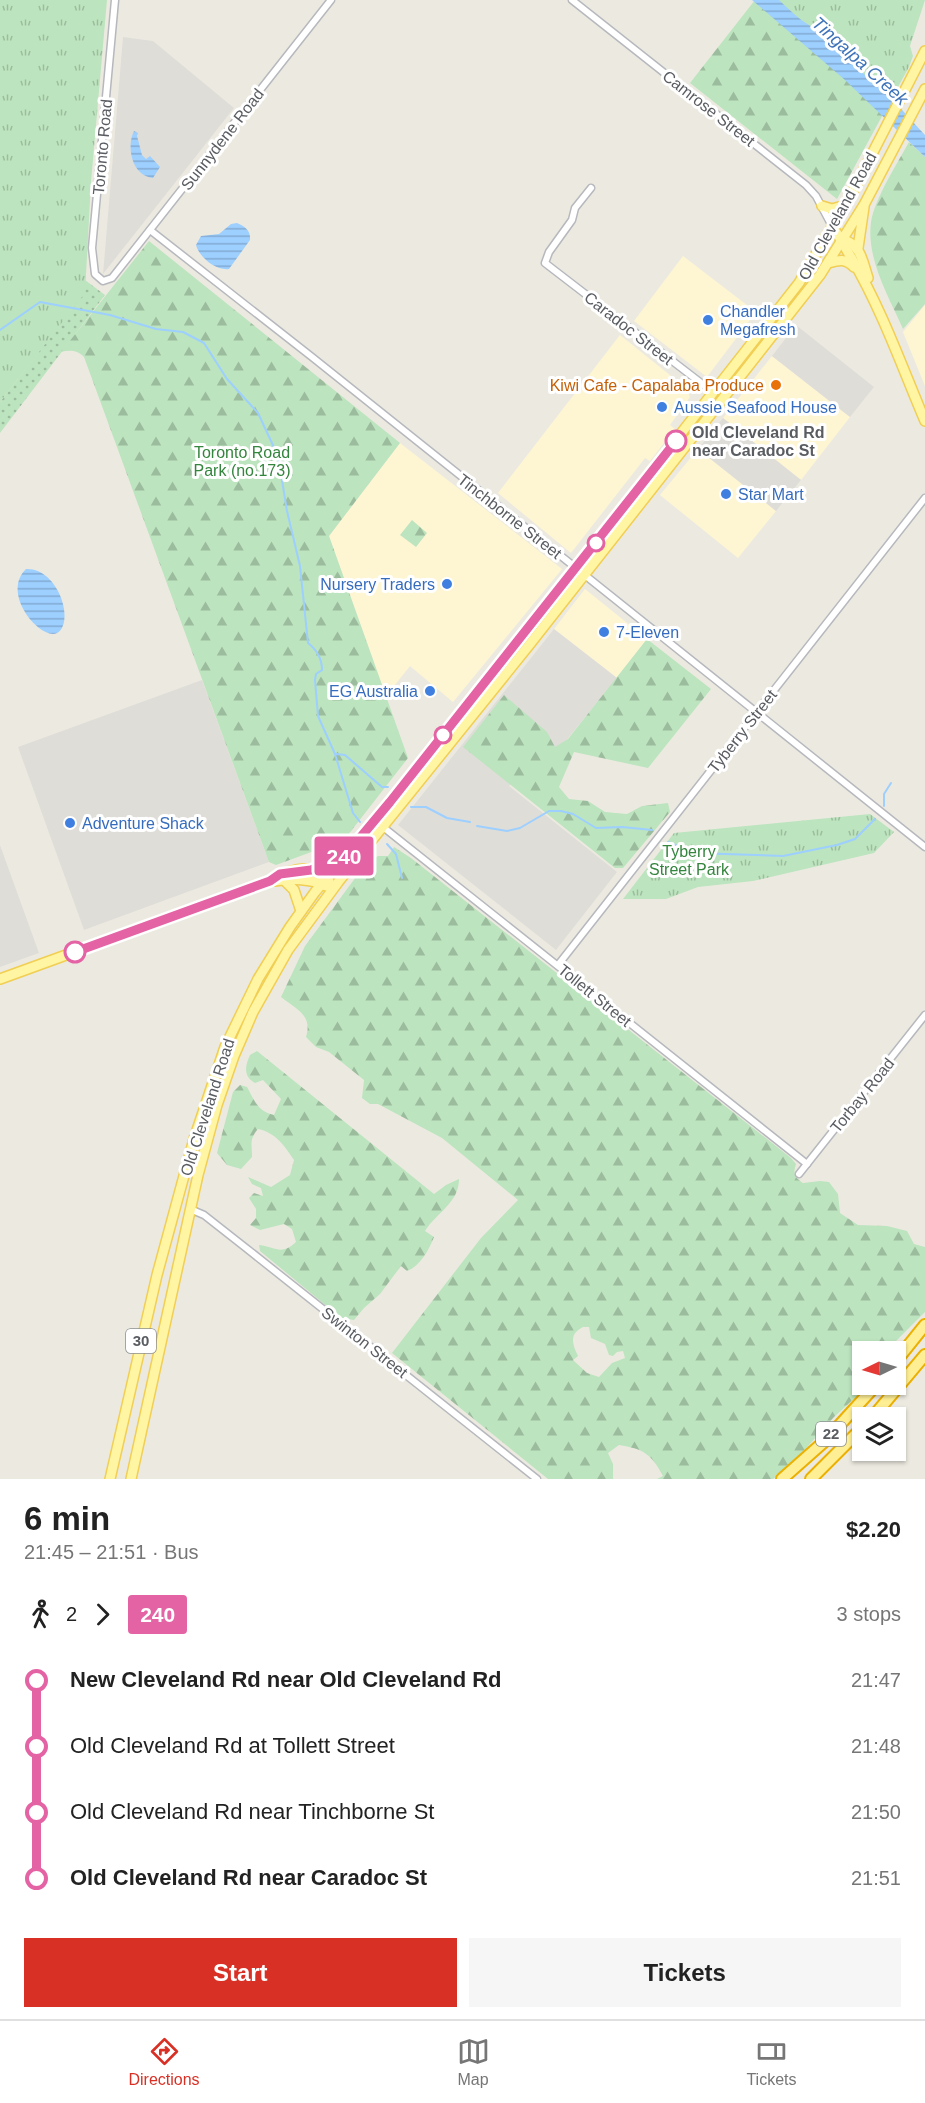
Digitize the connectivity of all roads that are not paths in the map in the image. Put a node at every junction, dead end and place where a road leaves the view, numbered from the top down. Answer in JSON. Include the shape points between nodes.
{"nodes":[{"id":1,"x":115,"y":0,"type":"edge"},
{"id":2,"x":331,"y":0,"type":"edge"},
{"id":3,"x":572,"y":0,"type":"edge"},
{"id":4,"x":925,"y":51,"type":"edge"},
{"id":5,"x":925,"y":89,"type":"edge"},
{"id":6,"x":591,"y":188,"type":"dead end"},
{"id":7,"x":846,"y":205,"type":"junction"},
{"id":8,"x":864,"y":205,"type":"junction"},
{"id":9,"x":822,"y":206,"type":"junction"},
{"id":10,"x":833,"y":228,"type":"junction"},
{"id":11,"x":150,"y":230,"type":"junction"},
{"id":12,"x":843,"y":240,"type":"junction"},
{"id":13,"x":858,"y":248,"type":"junction"},
{"id":14,"x":828,"y":263,"type":"junction"},
{"id":15,"x":860,"y":272,"type":"junction"},
{"id":16,"x":112,"y":278,"type":"joint"},
{"id":17,"x":869,"y":288,"type":"junction"},
{"id":18,"x":714,"y":393,"type":"junction"},
{"id":19,"x":925,"y":421,"type":"edge"},
{"id":20,"x":925,"y":498,"type":"edge"},
{"id":21,"x":576,"y":568,"type":"junction"},
{"id":22,"x":585,"y":574,"type":"junction"},
{"id":23,"x":756,"y":713,"type":"junction"},
{"id":24,"x":383,"y":827,"type":"junction"},
{"id":25,"x":925,"y":847,"type":"edge"},
{"id":26,"x":344,"y":857,"type":"junction"},
{"id":27,"x":311,"y":870,"type":"junction"},
{"id":28,"x":284,"y":880,"type":"junction"},
{"id":29,"x":270,"y":881,"type":"junction"},
{"id":30,"x":323,"y":881,"type":"junction"},
{"id":31,"x":334,"y":888,"type":"junction"},
{"id":32,"x":300,"y":911,"type":"junction"},
{"id":33,"x":558,"y":965,"type":"junction"},
{"id":34,"x":0,"y":979,"type":"edge"},
{"id":35,"x":925,"y":1015,"type":"edge"},
{"id":36,"x":807,"y":1164,"type":"junction"},
{"id":37,"x":799,"y":1174,"type":"dead end"},
{"id":38,"x":190,"y":1209,"type":"junction"},
{"id":39,"x":925,"y":1325,"type":"edge"},
{"id":40,"x":906,"y":1349,"type":"edge"},
{"id":41,"x":925,"y":1355,"type":"edge"},
{"id":42,"x":867,"y":1395,"type":"edge"},
{"id":43,"x":881,"y":1407,"type":"edge"},
{"id":44,"x":852,"y":1438,"type":"edge"},
{"id":45,"x":110,"y":1479,"type":"edge"},
{"id":46,"x":131,"y":1479,"type":"edge"},
{"id":47,"x":537,"y":1479,"type":"edge"},
{"id":48,"x":782,"y":1479,"type":"edge"},
{"id":49,"x":811,"y":1479,"type":"edge"}],
"edges":[{"from":1,"to":16,"type":"street","name":"Toronto Road","via":[[92,248],[95,274],[103,281]]},
{"from":2,"to":11,"type":"street","name":"Sunnydene Road"},
{"from":3,"to":9,"type":"street","name":"Camrose Street","via":[[806,185]]},
{"from":4,"to":7,"type":"main road","name":"Old Cleveland Road"},
{"from":5,"to":8,"type":"main road","name":"Old Cleveland Road"},
{"from":6,"to":18,"type":"street","name":"Caradoc Street","via":[[544,262]]},
{"from":7,"to":9,"type":"main road"},
{"from":7,"to":10,"type":"main road","name":"Old Cleveland Road"},
{"from":8,"to":12,"type":"main road","name":"Old Cleveland Road"},
{"from":8,"to":13,"type":"main road"},
{"from":9,"to":10,"type":"street","name":"Camrose Street"},
{"from":10,"to":12,"type":"main road"},
{"from":10,"to":18,"type":"main road","name":"Old Cleveland Road","via":[[800,283]]},
{"from":11,"to":16,"type":"street","name":"Sunnydene Road"},
{"from":11,"to":21,"type":"street","name":"Tinchborne Street"},
{"from":12,"to":13,"type":"main road"},
{"from":12,"to":14,"type":"main road","name":"Old Cleveland Road"},
{"from":12,"to":15,"type":"main road"},
{"from":13,"to":17,"type":"main road"},
{"from":14,"to":15,"type":"main road","via":[[848,261]]},
{"from":14,"to":22,"type":"main road","name":"Old Cleveland Road"},
{"from":15,"to":17,"type":"main road"},
{"from":17,"to":19,"type":"main road"},
{"from":18,"to":21,"type":"main road","name":"Old Cleveland Road"},
{"from":20,"to":23,"type":"street","name":"Tyberry Street"},
{"from":21,"to":22,"type":"street","name":"Tinchborne Street"},
{"from":21,"to":26,"type":"main road","name":"Old Cleveland Road"},
{"from":22,"to":23,"type":"street","name":"Tinchborne Street"},
{"from":22,"to":24,"type":"main road","name":"Old Cleveland Road"},
{"from":23,"to":25,"type":"street","name":"Tinchborne Street"},
{"from":23,"to":33,"type":"street","name":"Tyberry Street"},
{"from":24,"to":31,"type":"main road","name":"Old Cleveland Road"},
{"from":24,"to":33,"type":"street","name":"Tollett Street"},
{"from":26,"to":27,"type":"main road"},
{"from":26,"to":30,"type":"main road","name":"Old Cleveland Road"},
{"from":27,"to":29,"type":"main road","via":[[280,874]]},
{"from":27,"to":30,"type":"main road"},
{"from":28,"to":29,"type":"main road"},
{"from":28,"to":30,"type":"main road"},
{"from":28,"to":32,"type":"main road","via":[[294,890]]},
{"from":29,"to":34,"type":"main road"},
{"from":30,"to":31,"type":"main road"},
{"from":30,"to":32,"type":"main road","name":"Old Cleveland Road"},
{"from":31,"to":38,"type":"main road","name":"Old Cleveland Road","number":"30","via":[[288,950],[244,1033],[217,1105]]},
{"from":32,"to":45,"type":"main road","name":"Old Cleveland Road","number":"30","via":[[244,1006],[206,1099],[157,1275]]},
{"from":33,"to":36,"type":"street","name":"Tollett Street"},
{"from":35,"to":36,"type":"street","name":"Torbay Road"},
{"from":36,"to":37,"type":"street","name":"Torbay Road"},
{"from":38,"to":46,"type":"main road","name":"Old Cleveland Road","number":"30"},
{"from":38,"to":47,"type":"street","name":"Swinton Street","via":[[204,1215]]},
{"from":39,"to":40,"type":"highway"},
{"from":41,"to":43,"type":"highway"},
{"from":42,"to":48,"type":"highway","number":"22","via":[[826,1440]]},
{"from":44,"to":49,"type":"highway","number":"22"}]}
